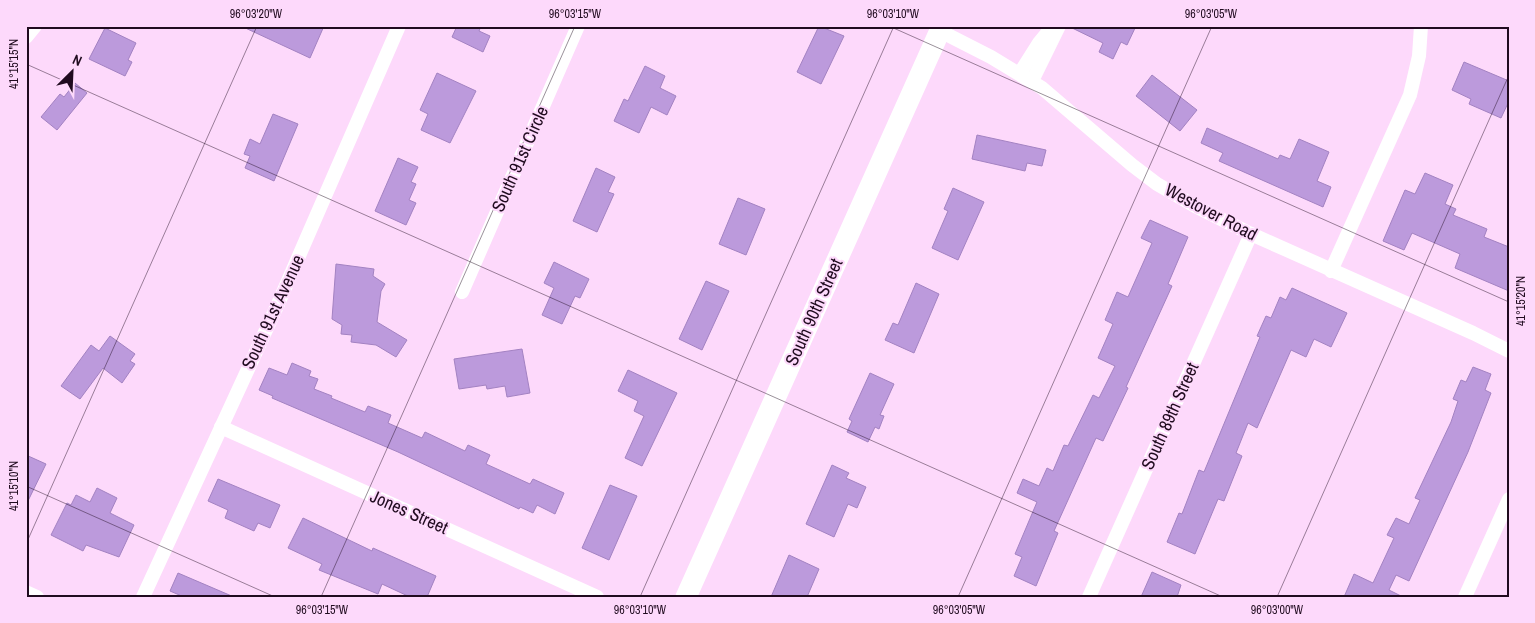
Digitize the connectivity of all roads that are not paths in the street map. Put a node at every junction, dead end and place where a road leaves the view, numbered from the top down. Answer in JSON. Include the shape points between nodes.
{"nodes":[{"id":1,"x":34,"y":26,"type":"edge"},
{"id":2,"x":399,"y":26,"type":"edge"},
{"id":3,"x":578,"y":26,"type":"edge"},
{"id":4,"x":1053,"y":26,"type":"edge"},
{"id":5,"x":1059,"y":26,"type":"edge"},
{"id":6,"x":1420,"y":26,"type":"edge"},
{"id":7,"x":941,"y":29,"type":"edge"},
{"id":8,"x":26,"y":37,"type":"edge"},
{"id":9,"x":1026,"y":77,"type":"junction"},
{"id":10,"x":1251,"y":234,"type":"junction"},
{"id":11,"x":1331,"y":271,"type":"junction"},
{"id":12,"x":462,"y":292,"type":"dead end"},
{"id":13,"x":1509,"y":351,"type":"edge"},
{"id":14,"x":221,"y":427,"type":"junction"},
{"id":15,"x":1509,"y":500,"type":"edge"},
{"id":16,"x":26,"y":592,"type":"edge"},
{"id":17,"x":37,"y":597,"type":"edge"},
{"id":18,"x":143,"y":597,"type":"edge"},
{"id":19,"x":597,"y":597,"type":"edge"},
{"id":20,"x":686,"y":597,"type":"edge"},
{"id":21,"x":1089,"y":597,"type":"edge"},
{"id":22,"x":1466,"y":597,"type":"edge"}],
"edges":[{"from":1,"to":8,"type":"street"},
{"from":2,"to":14,"type":"street","name":"South 91st Avenue","via":[[293,271]]},
{"from":3,"to":12,"type":"street","name":"South 91st Circle"},
{"from":4,"to":9,"type":"street","via":[[1039,43]]},
{"from":5,"to":9,"type":"street"},
{"from":6,"to":11,"type":"street","via":[[1419,56],[1410,95]]},
{"from":7,"to":9,"type":"street","name":"Westover Road"},
{"from":7,"to":20,"type":"main road","name":"South 90th Street"},
{"from":9,"to":10,"type":"street","name":"Westover Road","via":[[1157,184]]},
{"from":10,"to":11,"type":"street","name":"Westover Road"},
{"from":10,"to":21,"type":"street","name":"South 89th Street"},
{"from":11,"to":13,"type":"street","name":"Westover Road","via":[[1473,332]]},
{"from":14,"to":18,"type":"street","name":"South 91st Avenue"},
{"from":14,"to":19,"type":"street","name":"Jones Street"},
{"from":15,"to":22,"type":"street"},
{"from":16,"to":17,"type":"street"}]}
